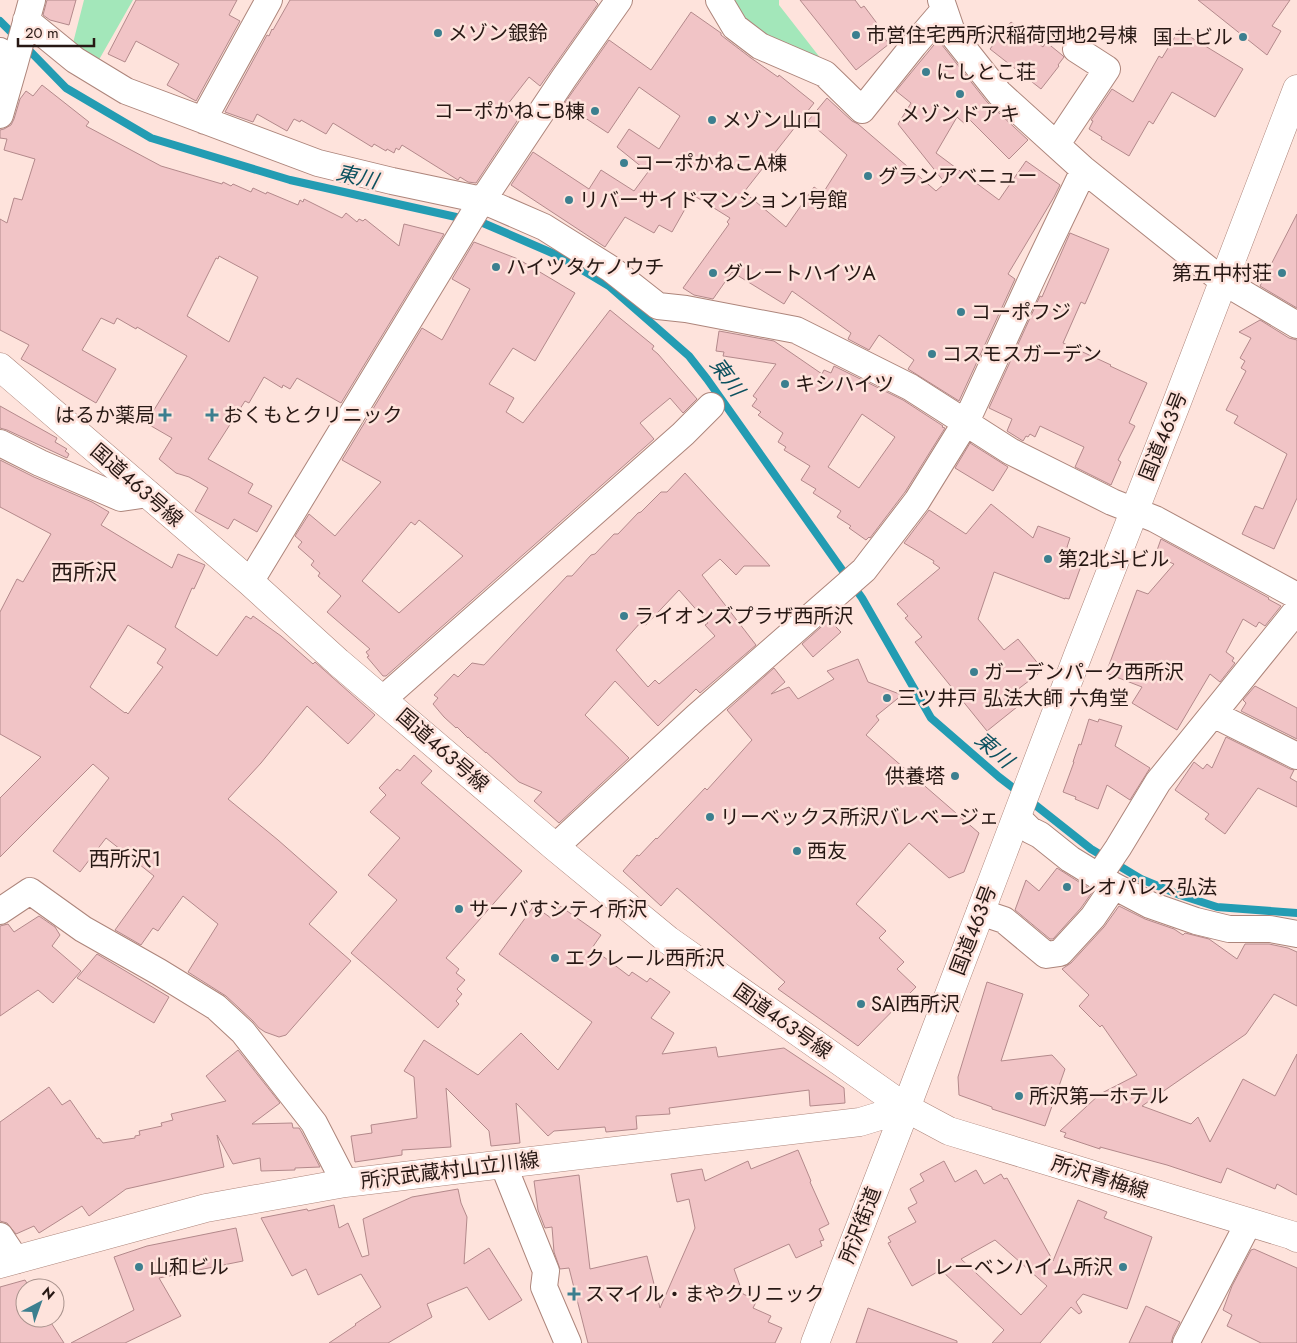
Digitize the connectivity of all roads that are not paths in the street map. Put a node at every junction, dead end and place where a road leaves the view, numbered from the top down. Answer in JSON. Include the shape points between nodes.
{"nodes":[{"id":1,"x":269,"y":0,"type":"edge"},
{"id":2,"x":619,"y":0,"type":"edge"},
{"id":3,"x":718,"y":0,"type":"edge"},
{"id":4,"x":942,"y":5,"type":"edge"},
{"id":5,"x":19,"y":37,"type":"edge"},
{"id":6,"x":1076,"y":49,"type":"dead end"},
{"id":7,"x":1297,"y":90,"type":"edge"},
{"id":8,"x":0,"y":115,"type":"edge"},
{"id":9,"x":205,"y":121,"type":"junction"},
{"id":10,"x":1057,"y":144,"type":"junction"},
{"id":11,"x":1082,"y":169,"type":"junction"},
{"id":12,"x":475,"y":212,"type":"junction"},
{"id":13,"x":1224,"y":282,"type":"junction"},
{"id":14,"x":1297,"y":326,"type":"edge"},
{"id":15,"x":0,"y":368,"type":"edge"},
{"id":16,"x":711,"y":406,"type":"dead end"},
{"id":17,"x":966,"y":422,"type":"junction"},
{"id":18,"x":0,"y":443,"type":"edge"},
{"id":19,"x":148,"y":494,"type":"junction"},
{"id":20,"x":1134,"y":511,"type":"junction"},
{"id":21,"x":250,"y":582,"type":"junction"},
{"id":22,"x":1297,"y":596,"type":"edge"},
{"id":23,"x":1297,"y":610,"type":"edge"},
{"id":24,"x":383,"y":699,"type":"junction"},
{"id":25,"x":1213,"y":714,"type":"junction"},
{"id":26,"x":1297,"y":756,"type":"edge"},
{"id":27,"x":1022,"y":802,"type":"junction"},
{"id":28,"x":555,"y":847,"type":"junction"},
{"id":29,"x":1106,"y":881,"type":"junction"},
{"id":30,"x":0,"y":911,"type":"edge"},
{"id":31,"x":980,"y":912,"type":"junction"},
{"id":32,"x":1297,"y":934,"type":"edge"},
{"id":33,"x":906,"y":1108,"type":"junction"},
{"id":34,"x":503,"y":1164,"type":"junction"},
{"id":35,"x":345,"y":1183,"type":"junction"},
{"id":36,"x":1249,"y":1222,"type":"junction"},
{"id":37,"x":0,"y":1236,"type":"edge"},
{"id":38,"x":1297,"y":1238,"type":"edge"},
{"id":39,"x":8,"y":1262,"type":"edge"},
{"id":40,"x":568,"y":1343,"type":"edge"},
{"id":41,"x":815,"y":1343,"type":"edge"},
{"id":42,"x":1186,"y":1343,"type":"edge"}],
"edges":[{"from":1,"to":9,"type":"street"},
{"from":2,"to":12,"type":"street"},
{"from":3,"to":4,"type":"street","via":[[735,27],[760,46],[825,74],[862,110]]},
{"from":4,"to":10,"type":"street","via":[[953,35],[999,93]]},
{"from":5,"to":8,"type":"street"},
{"from":5,"to":9,"type":"street","via":[[75,60],[126,91]]},
{"from":6,"to":10,"type":"street","via":[[1107,69]]},
{"from":7,"to":13,"type":"main road","name":"国道463号"},
{"from":9,"to":12,"type":"street","via":[[318,163],[392,181]]},
{"from":10,"to":11,"type":"street"},
{"from":11,"to":13,"type":"street"},
{"from":11,"to":17,"type":"street"},
{"from":12,"to":17,"type":"street","via":[[544,227],[611,269],[658,306],[686,308],[796,330],[910,387]]},
{"from":12,"to":21,"type":"street"},
{"from":13,"to":14,"type":"street"},
{"from":13,"to":20,"type":"main road","name":"国道463号"},
{"from":15,"to":19,"type":"main road","name":"国道463号線"},
{"from":16,"to":24,"type":"street"},
{"from":17,"to":20,"type":"street","via":[[1010,451]]},
{"from":17,"to":28,"type":"street","via":[[916,500],[853,580],[696,716]]},
{"from":18,"to":19,"type":"street","via":[[121,498]]},
{"from":19,"to":21,"type":"main road","name":"国道463号線"},
{"from":20,"to":22,"type":"street","via":[[1155,519]]},
{"from":20,"to":27,"type":"main road","name":"国道463号"},
{"from":21,"to":24,"type":"main road","name":"国道463号線"},
{"from":23,"to":25,"type":"street"},
{"from":24,"to":28,"type":"main road","name":"国道463号線"},
{"from":25,"to":26,"type":"street"},
{"from":25,"to":29,"type":"street","via":[[1158,782],[1118,848]]},
{"from":27,"to":29,"type":"street","via":[[1030,830]]},
{"from":27,"to":31,"type":"main road","name":"国道463号"},
{"from":28,"to":33,"type":"main road","name":"国道463号線","via":[[668,940]]},
{"from":29,"to":31,"type":"street","via":[[1093,917],[1060,953],[1046,956],[1004,920]]},
{"from":29,"to":32,"type":"street","via":[[1150,905],[1196,921],[1229,929]]},
{"from":30,"to":35,"type":"street","via":[[30,891],[83,929],[216,1007],[243,1032],[314,1123]]},
{"from":31,"to":33,"type":"main road","name":"国道463号"},
{"from":33,"to":34,"type":"main road","name":"所沢武蔵村山立川線","via":[[860,1122]]},
{"from":33,"to":36,"type":"main road","name":"所沢青梅線","via":[[949,1131]]},
{"from":33,"to":41,"type":"main road","name":"所沢街道"},
{"from":34,"to":35,"type":"main road","name":"所沢武蔵村山立川線"},
{"from":34,"to":40,"type":"street","via":[[546,1271],[544,1288]]},
{"from":35,"to":39,"type":"main road","name":"所沢武蔵村山立川線","via":[[206,1208]]},
{"from":36,"to":38,"type":"main road","name":"所沢青梅線"},
{"from":36,"to":42,"type":"street"},
{"from":37,"to":39,"type":"street"}]}
